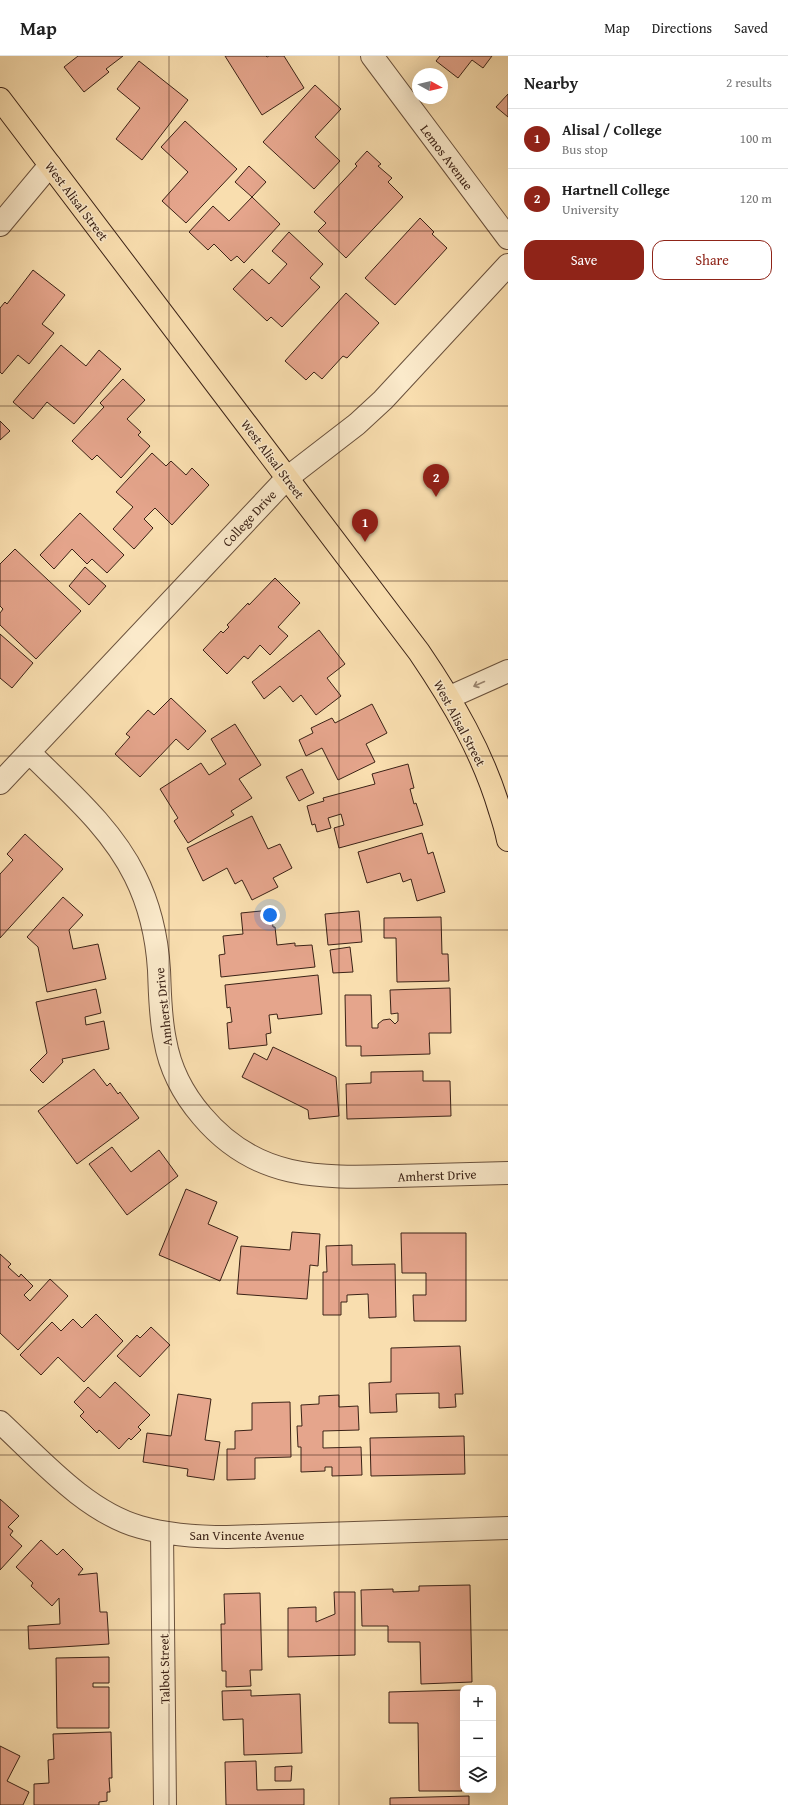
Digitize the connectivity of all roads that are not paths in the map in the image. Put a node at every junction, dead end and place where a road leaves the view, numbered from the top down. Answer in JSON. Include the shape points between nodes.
{"nodes":[{"id":1,"x":372,"y":56,"type":"edge"},
{"id":2,"x":0,"y":99,"type":"edge"},
{"id":3,"x":50,"y":165,"type":"junction"},
{"id":4,"x":0,"y":225,"type":"edge"},
{"id":5,"x":508,"y":238,"type":"edge"},
{"id":6,"x":508,"y":265,"type":"edge"},
{"id":7,"x":288,"y":478,"type":"junction"},
{"id":8,"x":508,"y":671,"type":"edge"},
{"id":9,"x":450,"y":697,"type":"junction"},
{"id":10,"x":29,"y":752,"type":"junction"},
{"id":11,"x":0,"y":783,"type":"edge"},
{"id":12,"x":508,"y":840,"type":"edge"},
{"id":13,"x":508,"y":1173,"type":"edge"},
{"id":14,"x":0,"y":1422,"type":"edge"},
{"id":15,"x":508,"y":1528,"type":"edge"},
{"id":16,"x":162,"y":1533,"type":"junction"},
{"id":17,"x":166,"y":1805,"type":"edge"}],
"edges":[{"from":1,"to":5,"type":"street","name":"Lemos Avenue"},
{"from":2,"to":3,"type":"main road","name":"West Alisal Street"},
{"from":3,"to":4,"type":"street"},
{"from":3,"to":7,"type":"main road","name":"West Alisal Street"},
{"from":6,"to":7,"type":"street","name":"College Drive","via":[[383,400],[357,424]]},
{"from":7,"to":9,"type":"main road","name":"West Alisal Street"},
{"from":7,"to":10,"type":"street","name":"College Drive"},
{"from":8,"to":9,"type":"street","one_way":true},
{"from":9,"to":12,"type":"main road","name":"West Alisal Street","via":[[493,786]]},
{"from":10,"to":11,"type":"street","name":"College Drive"},
{"from":10,"to":13,"type":"street","name":"Amherst Drive","via":[[117,844],[136,876],[155,940],[164,1040],[172,1068],[195,1108],[227,1142],[248,1156],[271,1166],[314,1176],[345,1178]]},
{"from":14,"to":16,"type":"street","name":"San Vincente Avenue","via":[[77,1492],[99,1508],[138,1527]]},
{"from":15,"to":16,"type":"street","name":"San Vincente Avenue","via":[[227,1537]]},
{"from":16,"to":17,"type":"street","name":"Talbot Street"}]}
